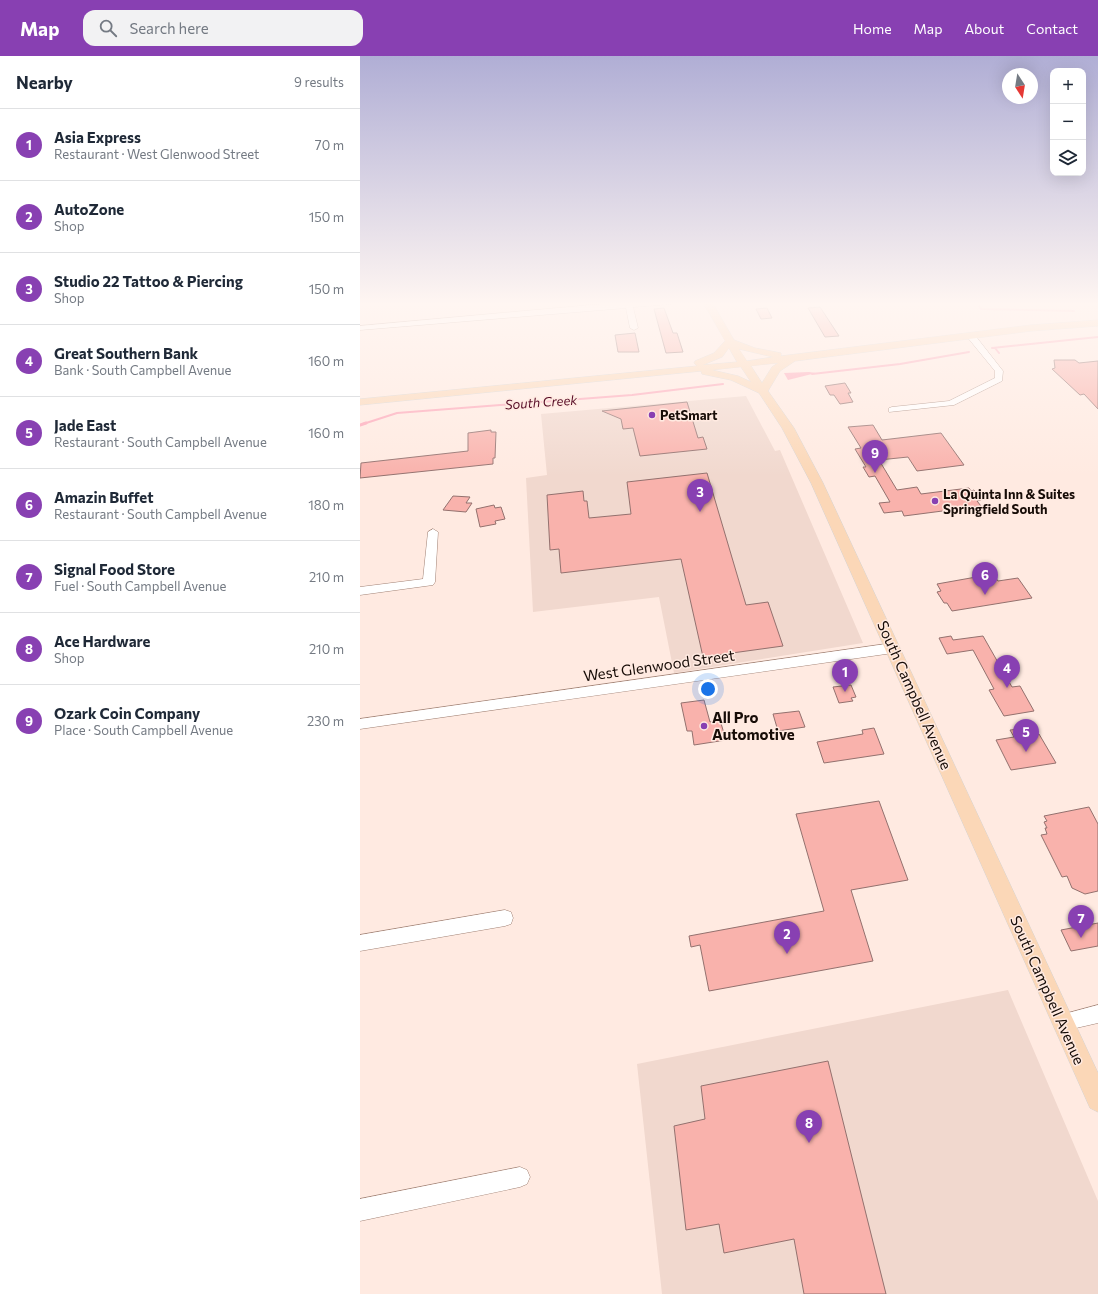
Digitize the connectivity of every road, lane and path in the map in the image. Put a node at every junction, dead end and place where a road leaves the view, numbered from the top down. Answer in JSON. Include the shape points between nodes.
{"nodes":[{"id":1,"x":709,"y":360,"type":"edge"},
{"id":2,"x":741,"y":360,"type":"edge"},
{"id":3,"x":774,"y":360,"type":"edge"},
{"id":4,"x":790,"y":360,"type":"edge"},
{"id":5,"x":989,"y":360,"type":"edge"},
{"id":6,"x":744,"y":364,"type":"junction"},
{"id":7,"x":679,"y":370,"type":"junction"},
{"id":8,"x":762,"y":391,"type":"junction"},
{"id":9,"x":360,"y":402,"type":"edge"},
{"id":10,"x":892,"y":410,"type":"dead end"},
{"id":11,"x":433,"y":532,"type":"dead end"},
{"id":12,"x":360,"y":590,"type":"edge"},
{"id":13,"x":894,"y":648,"type":"junction"},
{"id":14,"x":360,"y":724,"type":"edge"},
{"id":15,"x":505,"y":918,"type":"dead end"},
{"id":16,"x":360,"y":943,"type":"edge"},
{"id":17,"x":1098,"y":1014,"type":"edge"},
{"id":18,"x":1062,"y":1022,"type":"junction"},
{"id":19,"x":1098,"y":1100,"type":"edge"},
{"id":20,"x":520,"y":1177,"type":"dead end"},
{"id":21,"x":360,"y":1210,"type":"edge"}],
"edges":[{"from":1,"to":7,"type":"main road"},
{"from":2,"to":6,"type":"main road","name":"South Campbell Avenue"},
{"from":3,"to":6,"type":"main road"},
{"from":4,"to":8,"type":"main road","via":[[776,369]]},
{"from":5,"to":10,"type":"street","via":[[1000,374],[996,381],[951,403]]},
{"from":6,"to":7,"type":"main road"},
{"from":6,"to":8,"type":"main road","name":"South Campbell Avenue"},
{"from":7,"to":8,"type":"main road","via":[[724,375]]},
{"from":7,"to":9,"type":"main road"},
{"from":8,"to":13,"type":"main road","name":"South Campbell Avenue","via":[[788,428],[817,483]]},
{"from":11,"to":12,"type":"street","via":[[429,582]]},
{"from":13,"to":14,"type":"street","name":"West Glenwood Street"},
{"from":13,"to":18,"type":"main road","name":"South Campbell Avenue"},
{"from":15,"to":16,"type":"street"},
{"from":17,"to":18,"type":"street"},
{"from":18,"to":19,"type":"main road","name":"South Campbell Avenue"},
{"from":20,"to":21,"type":"street"}]}
